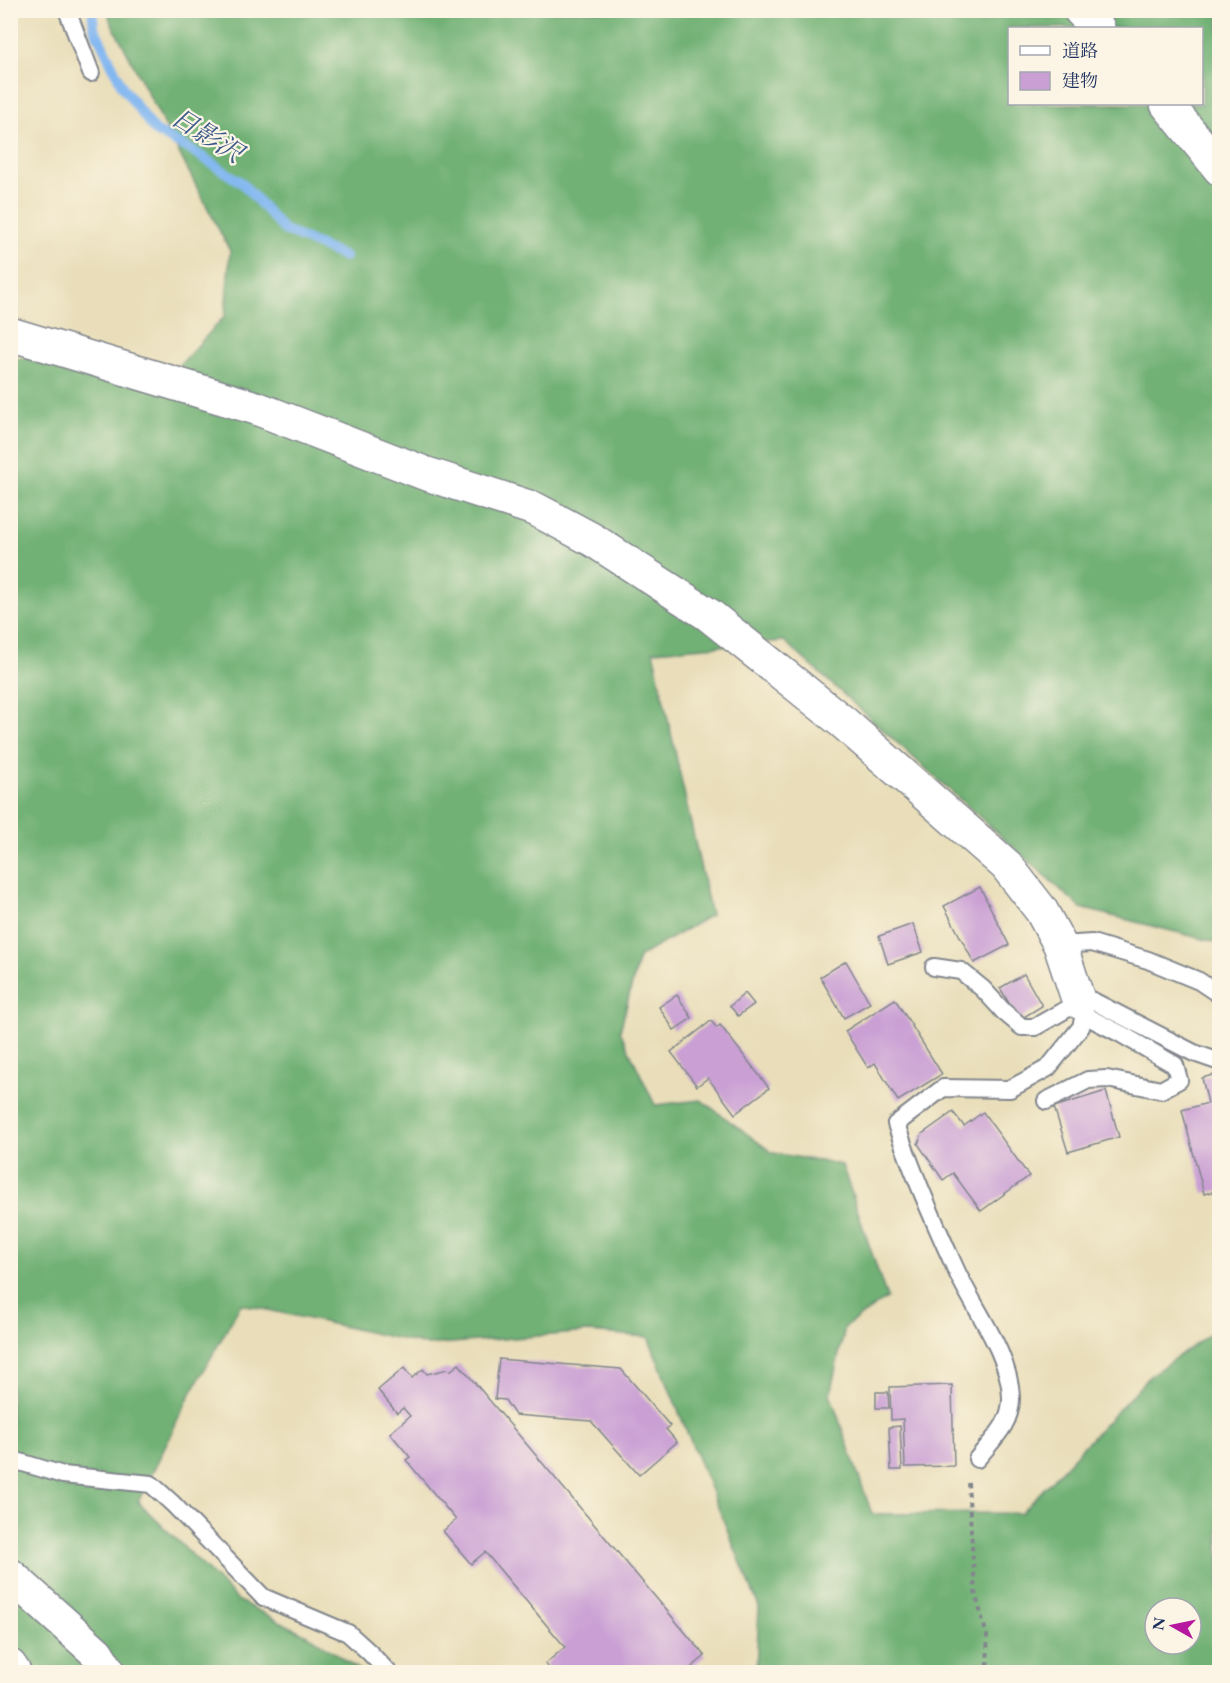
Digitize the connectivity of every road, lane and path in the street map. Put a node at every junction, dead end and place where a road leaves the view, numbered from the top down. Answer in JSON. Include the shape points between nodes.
{"nodes":[{"id":1,"x":68,"y":10,"type":"edge"},
{"id":2,"x":1080,"y":10,"type":"edge"},
{"id":3,"x":1097,"y":27,"type":"edge"},
{"id":4,"x":91,"y":73,"type":"dead end"},
{"id":5,"x":1168,"y":105,"type":"edge"},
{"id":6,"x":1220,"y":169,"type":"edge"},
{"id":7,"x":10,"y":334,"type":"edge"},
{"id":8,"x":1060,"y":945,"type":"junction"},
{"id":9,"x":934,"y":967,"type":"dead end"},
{"id":10,"x":1220,"y":995,"type":"edge"},
{"id":11,"x":1082,"y":1008,"type":"junction"},
{"id":12,"x":1220,"y":1062,"type":"edge"},
{"id":13,"x":1046,"y":1101,"type":"dead end"},
{"id":14,"x":10,"y":1459,"type":"edge"},
{"id":15,"x":977,"y":1459,"type":"joint"},
{"id":16,"x":10,"y":1575,"type":"edge"},
{"id":17,"x":10,"y":1666,"type":"edge"},
{"id":18,"x":14,"y":1672,"type":"edge"},
{"id":19,"x":109,"y":1672,"type":"edge"},
{"id":20,"x":387,"y":1672,"type":"edge"},
{"id":21,"x":988,"y":1672,"type":"edge"}],
"edges":[{"from":1,"to":4,"type":"lane"},
{"from":2,"to":3,"type":"street"},
{"from":5,"to":6,"type":"street"},
{"from":7,"to":8,"type":"street","via":[[256,408],[424,473],[535,509],[593,540],[709,615],[844,723],[1006,865],[1041,910]]},
{"from":8,"to":10,"type":"lane","via":[[1092,943],[1148,960],[1199,981]]},
{"from":8,"to":11,"type":"street"},
{"from":9,"to":11,"type":"lane","via":[[961,971],[1022,1027],[1035,1027]]},
{"from":11,"to":12,"type":"lane","via":[[1093,1001],[1194,1053]]},
{"from":11,"to":13,"type":"lane","via":[[1175,1065],[1179,1080],[1161,1090],[1107,1079],[1088,1080]]},
{"from":11,"to":15,"type":"lane","via":[[1081,1027],[1048,1068],[1010,1089],[943,1088],[896,1124],[958,1273],[1004,1362],[1011,1398],[1007,1422]]},
{"from":14,"to":20,"type":"lane","via":[[63,1475],[151,1484],[263,1598],[348,1633]]},
{"from":15,"to":21,"type":"path","via":[[968,1483],[975,1592],[987,1636]]},
{"from":16,"to":19,"type":"street","via":[[97,1653]]},
{"from":17,"to":18,"type":"street"}]}
